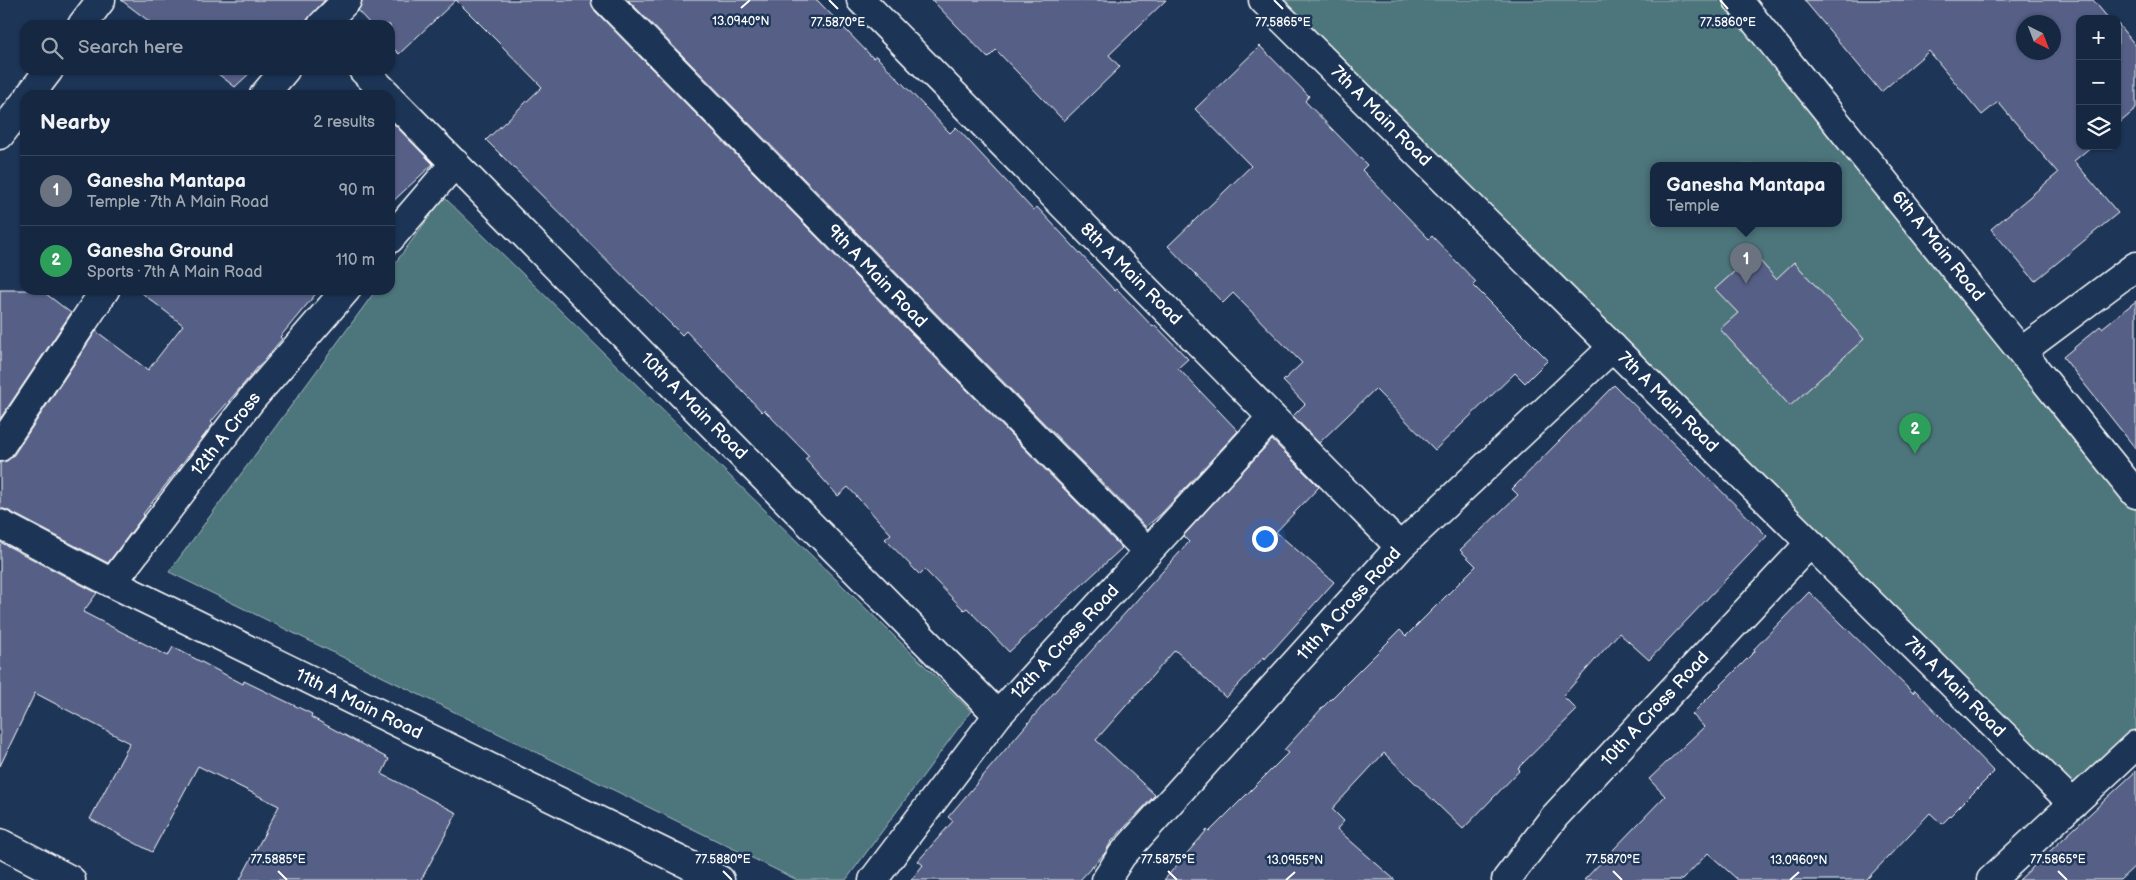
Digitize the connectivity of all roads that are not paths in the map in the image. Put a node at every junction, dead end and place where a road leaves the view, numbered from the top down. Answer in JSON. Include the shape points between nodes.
{"nodes":[{"id":1,"x":101,"y":0,"type":"edge"},
{"id":2,"x":347,"y":0,"type":"edge"},
{"id":3,"x":606,"y":0,"type":"edge"},
{"id":4,"x":861,"y":0,"type":"edge"},
{"id":5,"x":1263,"y":0,"type":"edge"},
{"id":6,"x":1738,"y":0,"type":"edge"},
{"id":7,"x":86,"y":20,"type":"edge"},
{"id":8,"x":327,"y":20,"type":"edge"},
{"id":9,"x":45,"y":75,"type":"edge"},
{"id":10,"x":281,"y":75,"type":"edge"},
{"id":11,"x":368,"y":75,"type":"edge"},
{"id":12,"x":34,"y":90,"type":"edge"},
{"id":13,"x":268,"y":90,"type":"edge"},
{"id":14,"x":383,"y":90,"type":"edge"},
{"id":15,"x":395,"y":102,"type":"edge"},
{"id":16,"x":20,"y":109,"type":"edge"},
{"id":17,"x":0,"y":135,"type":"edge"},
{"id":18,"x":455,"y":163,"type":"junction"},
{"id":19,"x":395,"y":233,"type":"edge"},
{"id":20,"x":2136,"y":266,"type":"edge"},
{"id":21,"x":102,"y":295,"type":"edge"},
{"id":22,"x":342,"y":295,"type":"edge"},
{"id":23,"x":1613,"y":347,"type":"junction"},
{"id":24,"x":2022,"y":351,"type":"junction"},
{"id":25,"x":1272,"y":418,"type":"junction"},
{"id":26,"x":0,"y":447,"type":"edge"},
{"id":27,"x":2136,"y":494,"type":"edge"},
{"id":28,"x":0,"y":524,"type":"edge"},
{"id":29,"x":1810,"y":543,"type":"junction"},
{"id":30,"x":1400,"y":547,"type":"junction"},
{"id":31,"x":1148,"y":552,"type":"junction"},
{"id":32,"x":112,"y":583,"type":"junction"},
{"id":33,"x":998,"y":715,"type":"junction"},
{"id":34,"x":2136,"y":745,"type":"edge"},
{"id":35,"x":2073,"y":804,"type":"junction"},
{"id":36,"x":0,"y":843,"type":"edge"},
{"id":37,"x":71,"y":880,"type":"edge"},
{"id":38,"x":720,"y":880,"type":"edge"},
{"id":39,"x":872,"y":880,"type":"edge"},
{"id":40,"x":1106,"y":880,"type":"edge"},
{"id":41,"x":1506,"y":880,"type":"edge"},
{"id":42,"x":1991,"y":880,"type":"edge"}],
"edges":[{"from":1,"to":7,"type":"street"},
{"from":2,"to":8,"type":"street"},
{"from":3,"to":31,"type":"street","name":"9th A Main Road"},
{"from":4,"to":25,"type":"street","name":"8th A Main Road"},
{"from":5,"to":23,"type":"street","name":"7th A Main Road"},
{"from":6,"to":24,"type":"street","name":"6th A Main Road"},
{"from":9,"to":12,"type":"street"},
{"from":10,"to":13,"type":"street"},
{"from":11,"to":14,"type":"street","name":"10th A Main Road"},
{"from":15,"to":18,"type":"street","name":"10th A Main Road"},
{"from":16,"to":17,"type":"street"},
{"from":18,"to":19,"type":"street"},
{"from":18,"to":33,"type":"street","name":"10th A Main Road"},
{"from":20,"to":24,"type":"street"},
{"from":21,"to":26,"type":"street"},
{"from":22,"to":32,"type":"street","name":"12th A Cross","via":[[251,400]]},
{"from":23,"to":29,"type":"street","name":"7th A Main Road"},
{"from":23,"to":30,"type":"street","name":"11th A Cross Road"},
{"from":24,"to":27,"type":"street","name":"6th A Main Road"},
{"from":25,"to":30,"type":"street","name":"8th A Main Road"},
{"from":25,"to":31,"type":"street","name":"12th A Cross Road"},
{"from":28,"to":32,"type":"street","name":"11th A Main Road"},
{"from":29,"to":35,"type":"street","name":"7th A Main Road"},
{"from":29,"to":41,"type":"street","name":"10th A Cross Road","via":[[1555,816]]},
{"from":30,"to":40,"type":"street","name":"11th A Cross Road","via":[[1122,855]]},
{"from":31,"to":33,"type":"street","name":"12th A Cross Road"},
{"from":32,"to":38,"type":"street","name":"11th A Main Road"},
{"from":33,"to":39,"type":"street","name":"12th A Cross Road"},
{"from":34,"to":35,"type":"street"},
{"from":35,"to":42,"type":"street"},
{"from":36,"to":37,"type":"street"}]}
